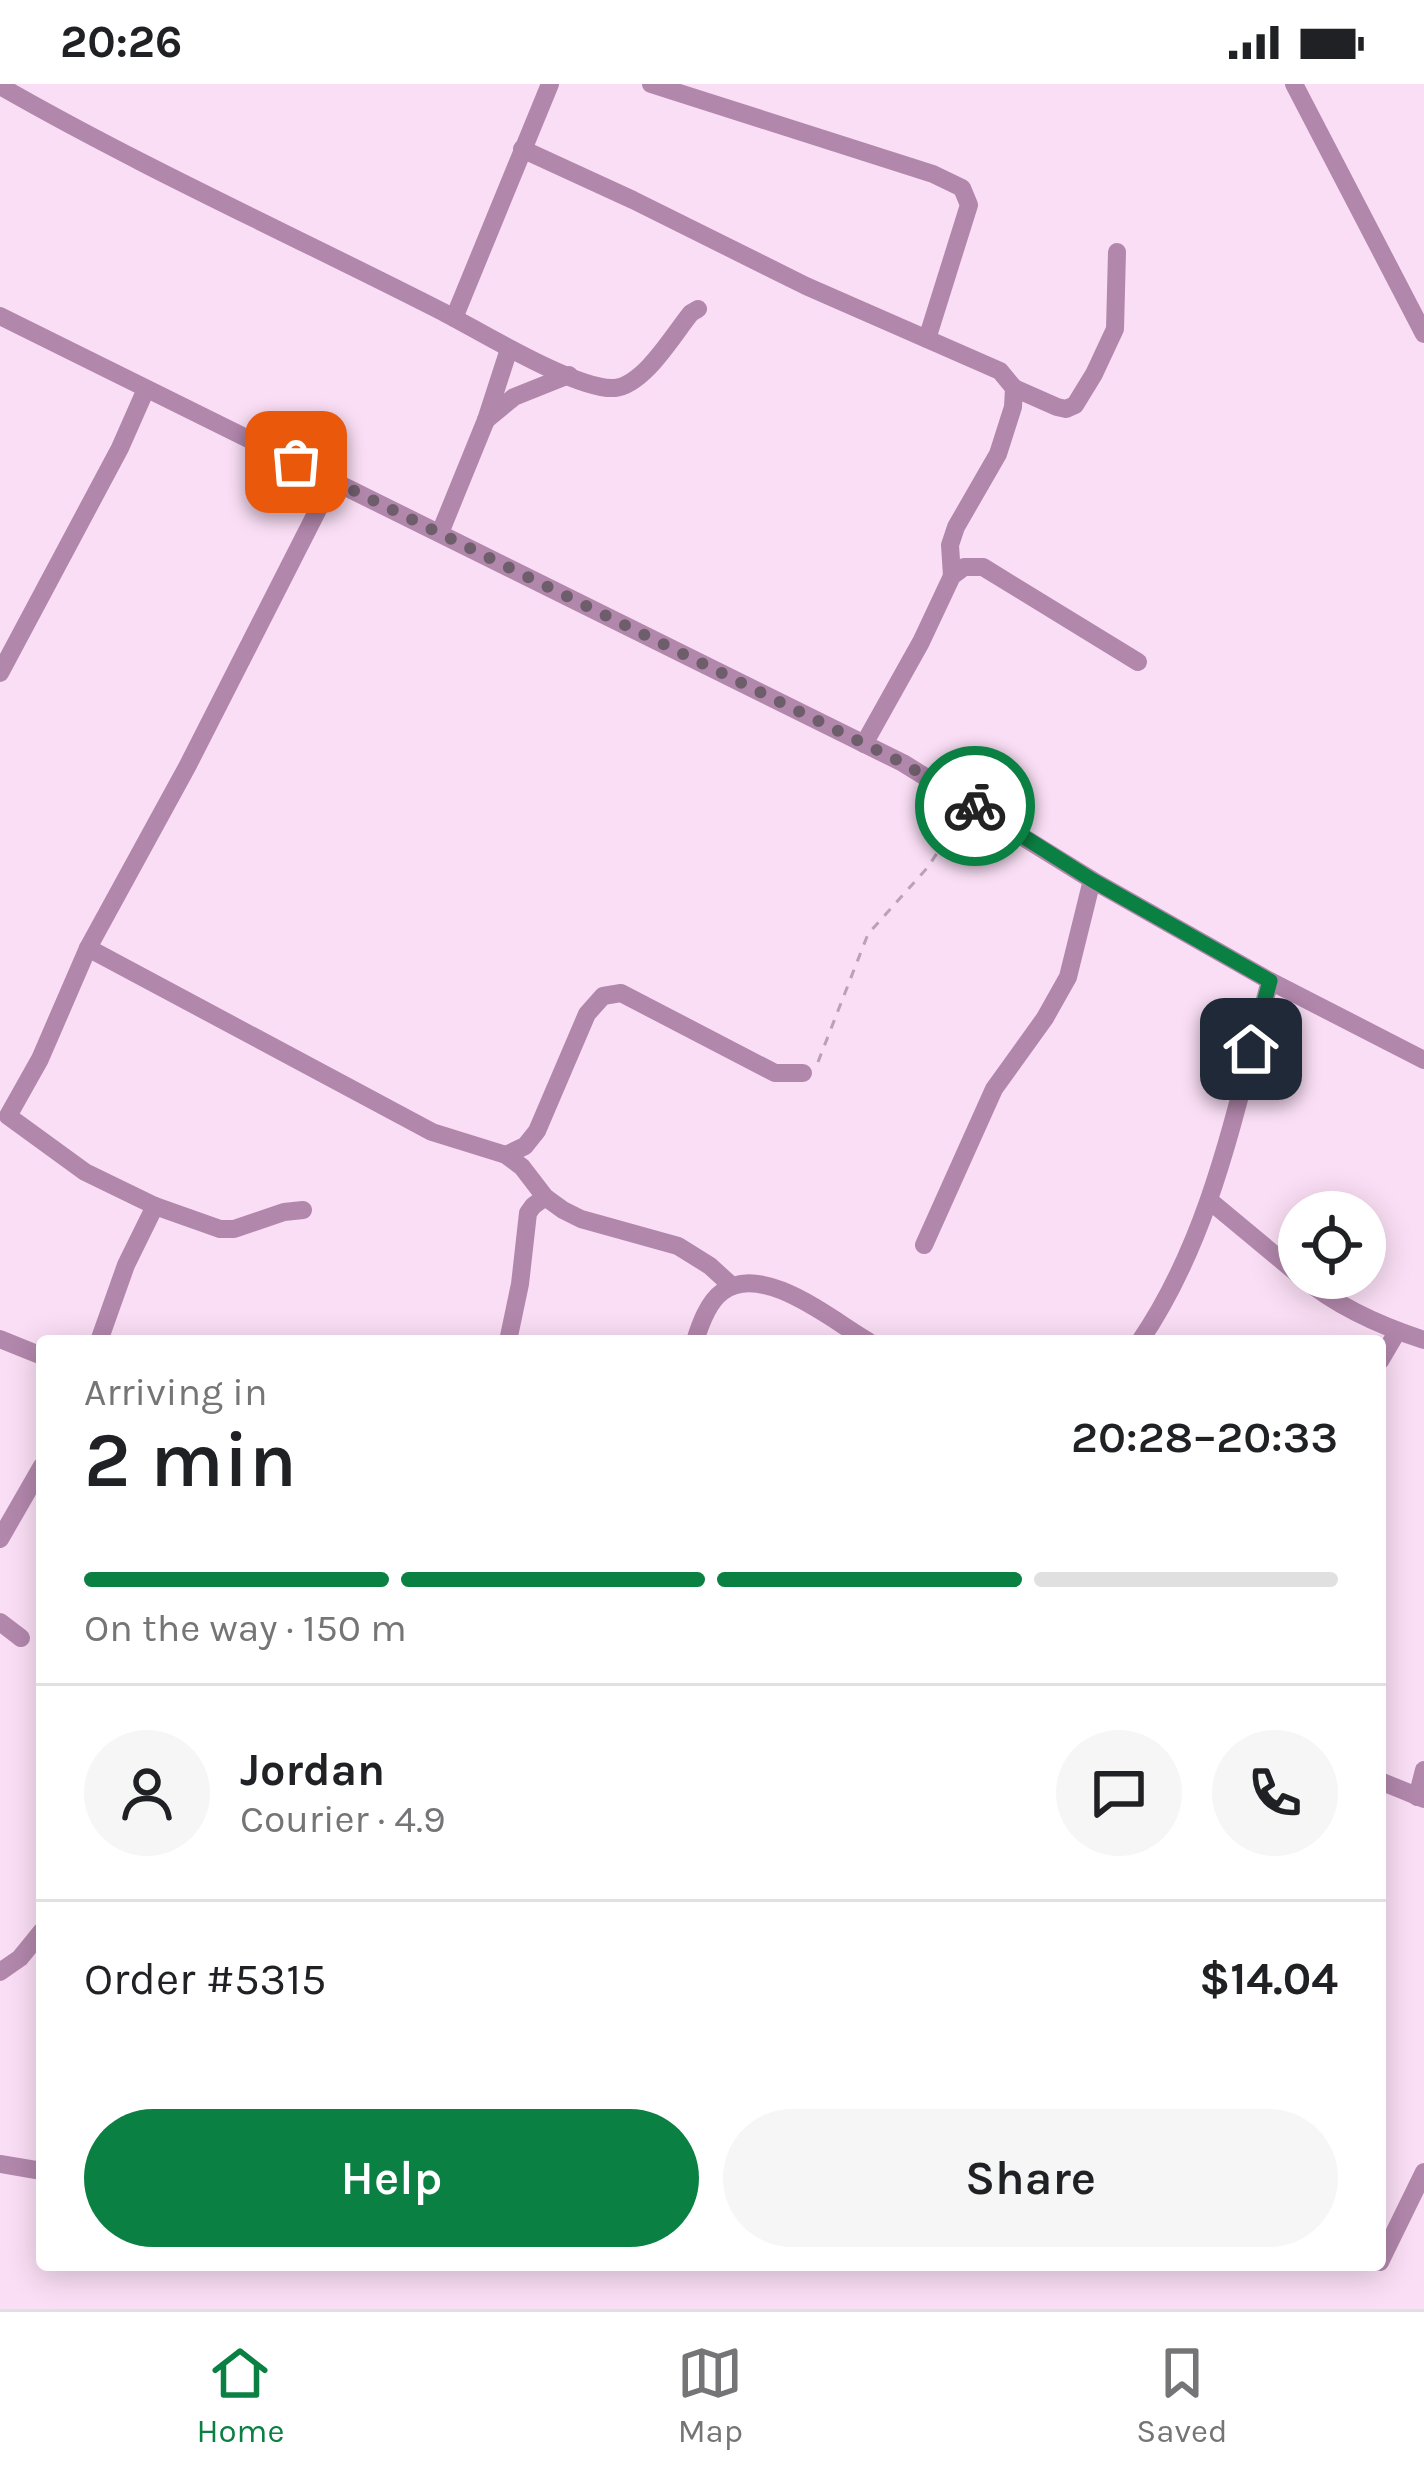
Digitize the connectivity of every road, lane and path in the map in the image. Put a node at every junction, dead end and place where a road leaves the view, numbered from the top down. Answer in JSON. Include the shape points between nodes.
{"nodes":[{"id":1,"x":550,"y":84,"type":"edge"},
{"id":2,"x":651,"y":84,"type":"edge"},
{"id":3,"x":1294,"y":84,"type":"edge"},
{"id":4,"x":0,"y":86,"type":"edge"},
{"id":5,"x":522,"y":149,"type":"junction"},
{"id":6,"x":1117,"y":252,"type":"dead end"},
{"id":7,"x":698,"y":309,"type":"dead end"},
{"id":8,"x":0,"y":316,"type":"edge"},
{"id":9,"x":454,"y":318,"type":"junction"},
{"id":10,"x":1424,"y":334,"type":"edge"},
{"id":11,"x":927,"y":339,"type":"junction"},
{"id":12,"x":509,"y":349,"type":"junction"},
{"id":13,"x":569,"y":375,"type":"junction"},
{"id":14,"x":1014,"y":388,"type":"junction"},
{"id":15,"x":146,"y":389,"type":"junction"},
{"id":16,"x":486,"y":420,"type":"junction"},
{"id":17,"x":333,"y":481,"type":"junction"},
{"id":18,"x":440,"y":533,"type":"junction"},
{"id":19,"x":952,"y":576,"type":"junction"},
{"id":20,"x":1138,"y":662,"type":"dead end"},
{"id":21,"x":0,"y":674,"type":"edge"},
{"id":22,"x":864,"y":744,"type":"junction"},
{"id":23,"x":961,"y":797,"type":"junction"},
{"id":24,"x":1092,"y":880,"type":"junction"},
{"id":25,"x":88,"y":948,"type":"junction"},
{"id":26,"x":1270,"y":981,"type":"junction"},
{"id":27,"x":1424,"y":1060,"type":"edge"},
{"id":28,"x":803,"y":1073,"type":"joint"},
{"id":29,"x":4,"y":1122,"type":"edge"},
{"id":30,"x":506,"y":1155,"type":"junction"},
{"id":31,"x":544,"y":1198,"type":"junction"},
{"id":32,"x":1210,"y":1201,"type":"junction"},
{"id":33,"x":155,"y":1206,"type":"junction"},
{"id":34,"x":303,"y":1210,"type":"dead end"},
{"id":35,"x":924,"y":1245,"type":"dead end"},
{"id":36,"x":1278,"y":1257,"type":"edge"},
{"id":37,"x":732,"y":1286,"type":"junction"},
{"id":38,"x":1336,"y":1299,"type":"edge"},
{"id":39,"x":1397,"y":1332,"type":"junction"},
{"id":40,"x":101,"y":1335,"type":"edge"},
{"id":41,"x":509,"y":1335,"type":"edge"},
{"id":42,"x":698,"y":1335,"type":"edge"},
{"id":43,"x":858,"y":1335,"type":"edge"},
{"id":44,"x":1144,"y":1335,"type":"edge"},
{"id":45,"x":0,"y":1339,"type":"edge"},
{"id":46,"x":1424,"y":1340,"type":"edge"},
{"id":47,"x":1386,"y":1351,"type":"edge"},
{"id":48,"x":36,"y":1354,"type":"edge"},
{"id":49,"x":36,"y":1476,"type":"edge"},
{"id":50,"x":0,"y":1539,"type":"edge"},
{"id":51,"x":0,"y":1622,"type":"edge"},
{"id":52,"x":21,"y":1639,"type":"dead end"},
{"id":53,"x":1424,"y":1771,"type":"edge"},
{"id":54,"x":1386,"y":1783,"type":"edge"},
{"id":55,"x":1421,"y":1798,"type":"edge"},
{"id":56,"x":36,"y":1938,"type":"edge"},
{"id":57,"x":0,"y":1972,"type":"edge"},
{"id":58,"x":0,"y":2164,"type":"edge"},
{"id":59,"x":36,"y":2169,"type":"edge"},
{"id":60,"x":1424,"y":2173,"type":"edge"},
{"id":61,"x":1386,"y":2247,"type":"edge"}],
"edges":[{"from":1,"to":5,"type":"street"},
{"from":2,"to":11,"type":"street","via":[[962,188],[967,214]]},
{"from":3,"to":10,"type":"street"},
{"from":4,"to":9,"type":"street"},
{"from":5,"to":9,"type":"street"},
{"from":5,"to":11,"type":"street"},
{"from":6,"to":14,"type":"street","via":[[1114,329],[1075,405],[1057,407]]},
{"from":7,"to":13,"type":"street","via":[[630,384],[604,388]]},
{"from":8,"to":15,"type":"street"},
{"from":9,"to":12,"type":"street"},
{"from":11,"to":14,"type":"street","via":[[1000,371]]},
{"from":12,"to":13,"type":"street"},
{"from":12,"to":16,"type":"street"},
{"from":13,"to":16,"type":"street","via":[[514,397]]},
{"from":14,"to":19,"type":"street","via":[[998,454],[956,526]]},
{"from":15,"to":17,"type":"street"},
{"from":15,"to":21,"type":"street"},
{"from":16,"to":18,"type":"street"},
{"from":17,"to":18,"type":"street"},
{"from":17,"to":25,"type":"street"},
{"from":18,"to":22,"type":"street"},
{"from":19,"to":20,"type":"street","via":[[983,567]]},
{"from":19,"to":22,"type":"street"},
{"from":22,"to":23,"type":"street"},
{"from":23,"to":24,"type":"street"},
{"from":23,"to":28,"type":"path","via":[[928,867],[868,934],[817,1065]]},
{"from":24,"to":26,"type":"street"},
{"from":24,"to":35,"type":"street","via":[[1068,977],[994,1090]]},
{"from":25,"to":29,"type":"street"},
{"from":25,"to":30,"type":"street","via":[[432,1132]]},
{"from":26,"to":27,"type":"street"},
{"from":26,"to":32,"type":"street"},
{"from":28,"to":30,"type":"street","via":[[776,1073],[621,993],[603,996],[587,1014],[537,1131]]},
{"from":29,"to":33,"type":"street"},
{"from":30,"to":31,"type":"street"},
{"from":31,"to":37,"type":"street","via":[[581,1219],[679,1246]]},
{"from":31,"to":41,"type":"street","via":[[528,1213]]},
{"from":32,"to":36,"type":"street"},
{"from":32,"to":44,"type":"street"},
{"from":33,"to":34,"type":"street","via":[[220,1229]]},
{"from":33,"to":40,"type":"street"},
{"from":37,"to":42,"type":"street","via":[[718,1295]]},
{"from":37,"to":43,"type":"street","via":[[753,1282],[786,1292]]},
{"from":38,"to":39,"type":"street"},
{"from":39,"to":46,"type":"street"},
{"from":39,"to":47,"type":"street"},
{"from":45,"to":48,"type":"street"},
{"from":49,"to":50,"type":"street"},
{"from":51,"to":52,"type":"street"},
{"from":53,"to":55,"type":"street"},
{"from":54,"to":55,"type":"street"},
{"from":56,"to":57,"type":"street"},
{"from":58,"to":59,"type":"street"},
{"from":60,"to":61,"type":"street"}]}
